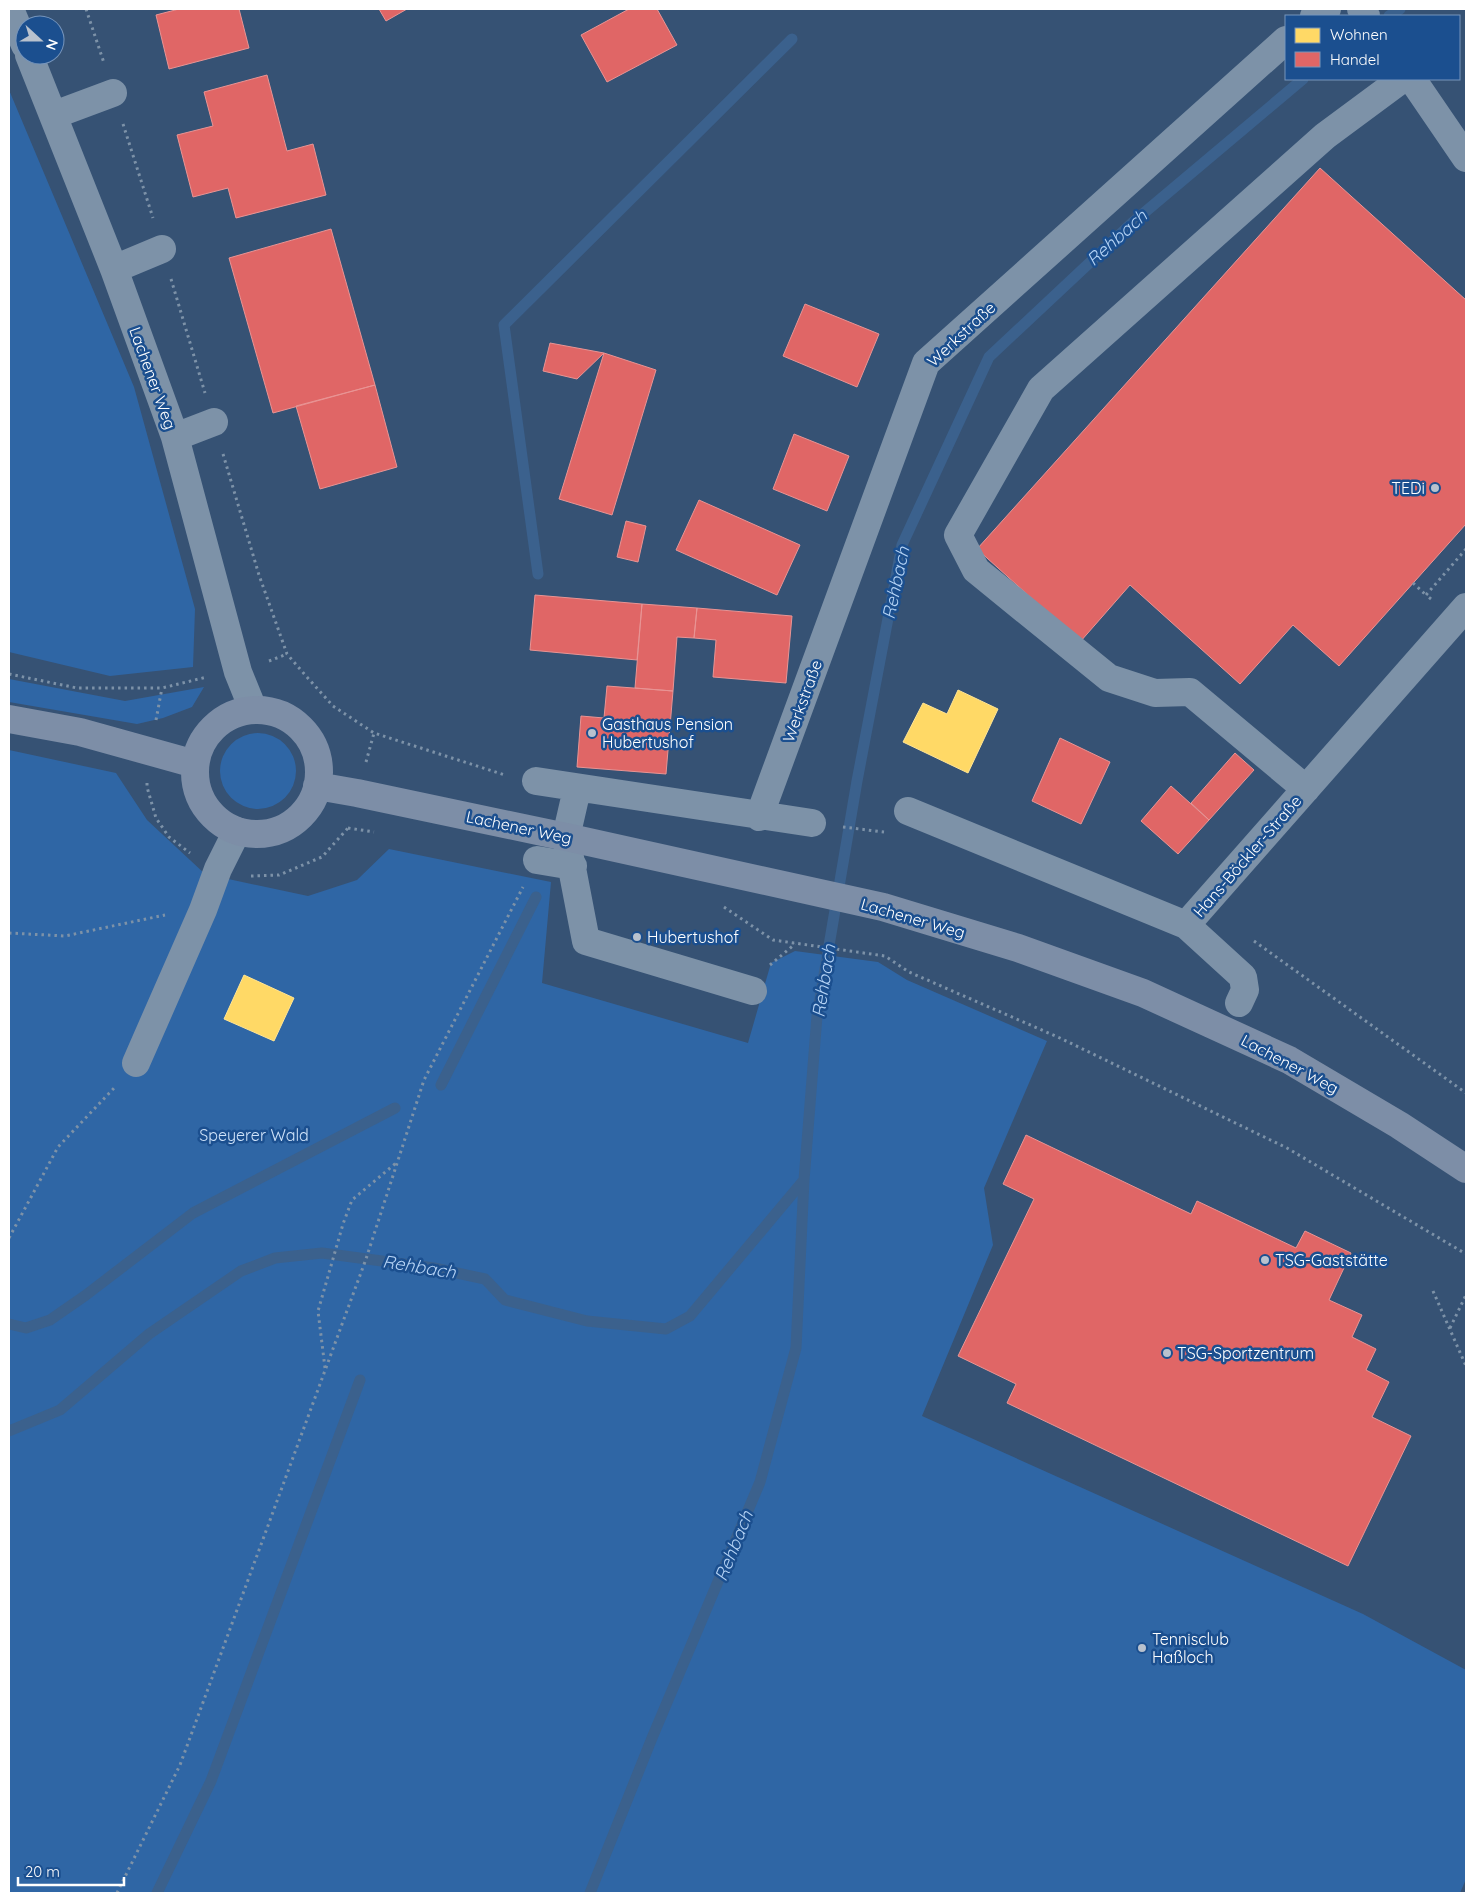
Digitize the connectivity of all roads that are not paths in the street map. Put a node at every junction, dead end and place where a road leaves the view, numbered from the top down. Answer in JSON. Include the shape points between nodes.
{"nodes":[{"id":1,"x":10,"y":9,"type":"edge"},
{"id":2,"x":1327,"y":9,"type":"edge"},
{"id":3,"x":1316,"y":15,"type":"edge"},
{"id":4,"x":15,"y":21,"type":"edge"},
{"id":5,"x":1285,"y":41,"type":"edge"},
{"id":6,"x":33,"y":65,"type":"edge"},
{"id":7,"x":1401,"y":80,"type":"edge"},
{"id":8,"x":1413,"y":80,"type":"edge"},
{"id":9,"x":114,"y":93,"type":"road end"},
{"id":10,"x":54,"y":115,"type":"junction"},
{"id":11,"x":1466,"y":158,"type":"edge"},
{"id":12,"x":162,"y":249,"type":"road end"},
{"id":13,"x":114,"y":269,"type":"junction"},
{"id":14,"x":214,"y":422,"type":"road end"},
{"id":15,"x":174,"y":437,"type":"junction"},
{"id":16,"x":1466,"y":608,"type":"edge"},
{"id":17,"x":253,"y":709,"type":"junction"},
{"id":18,"x":9,"y":718,"type":"edge"},
{"id":19,"x":195,"y":764,"type":"junction"},
{"id":20,"x":536,"y":782,"type":"road end"},
{"id":21,"x":317,"y":786,"type":"junction"},
{"id":22,"x":577,"y":789,"type":"junction"},
{"id":23,"x":1306,"y":789,"type":"junction"},
{"id":24,"x":908,"y":811,"type":"dead end"},
{"id":25,"x":759,"y":816,"type":"junction"},
{"id":26,"x":812,"y":823,"type":"road end"},
{"id":27,"x":237,"y":831,"type":"junction"},
{"id":28,"x":566,"y":836,"type":"junction"},
{"id":29,"x":537,"y":860,"type":"road end"},
{"id":30,"x":573,"y":866,"type":"junction"},
{"id":31,"x":1186,"y":925,"type":"junction"},
{"id":32,"x":753,"y":991,"type":"dead end"},
{"id":33,"x":1239,"y":1002,"type":"dead end"},
{"id":34,"x":136,"y":1063,"type":"road end"},
{"id":35,"x":1466,"y":1169,"type":"edge"}],
"edges":[{"from":1,"to":4,"type":"street"},
{"from":2,"to":3,"type":"street"},
{"from":5,"to":25,"type":"street","name":"Werkstraße","via":[[926,363]]},
{"from":6,"to":10,"type":"street","name":"Lachener Weg"},
{"from":7,"to":23,"type":"street","via":[[1324,136],[1041,388],[958,535],[976,570],[1109,678],[1155,694],[1190,692]]},
{"from":8,"to":11,"type":"street"},
{"from":9,"to":10,"type":"street"},
{"from":10,"to":13,"type":"street","name":"Lachener Weg"},
{"from":12,"to":13,"type":"street"},
{"from":13,"to":15,"type":"street","name":"Lachener Weg"},
{"from":14,"to":15,"type":"street"},
{"from":15,"to":17,"type":"street","name":"Lachener Weg","via":[[238,672]]},
{"from":16,"to":23,"type":"street","name":"Hans-Böckler-Straße"},
{"from":17,"to":19,"type":"main road","via":[[231,715],[214,727],[201,744]]},
{"from":17,"to":21,"type":"main road","via":[[289,718],[305,732],[319,769]]},
{"from":18,"to":19,"type":"main road","via":[[80,732]]},
{"from":19,"to":27,"type":"main road","via":[[196,785],[204,805],[218,821]]},
{"from":20,"to":22,"type":"street"},
{"from":21,"to":27,"type":"main road","via":[[310,804],[286,827],[270,833]]},
{"from":21,"to":28,"type":"main road","name":"Lachener Weg"},
{"from":22,"to":25,"type":"street"},
{"from":22,"to":28,"type":"street"},
{"from":23,"to":31,"type":"street","name":"Hans-Böckler-Straße"},
{"from":24,"to":31,"type":"street","name":"Hans-Böckler-Straße"},
{"from":25,"to":26,"type":"street"},
{"from":27,"to":34,"type":"street"},
{"from":28,"to":30,"type":"street"},
{"from":28,"to":35,"type":"main road","name":"Lachener Weg","via":[[883,907],[1018,948],[1143,993],[1289,1060]]},
{"from":29,"to":30,"type":"street"},
{"from":30,"to":32,"type":"street","via":[[586,941]]},
{"from":31,"to":33,"type":"street","via":[[1243,977],[1245,990]]}]}
